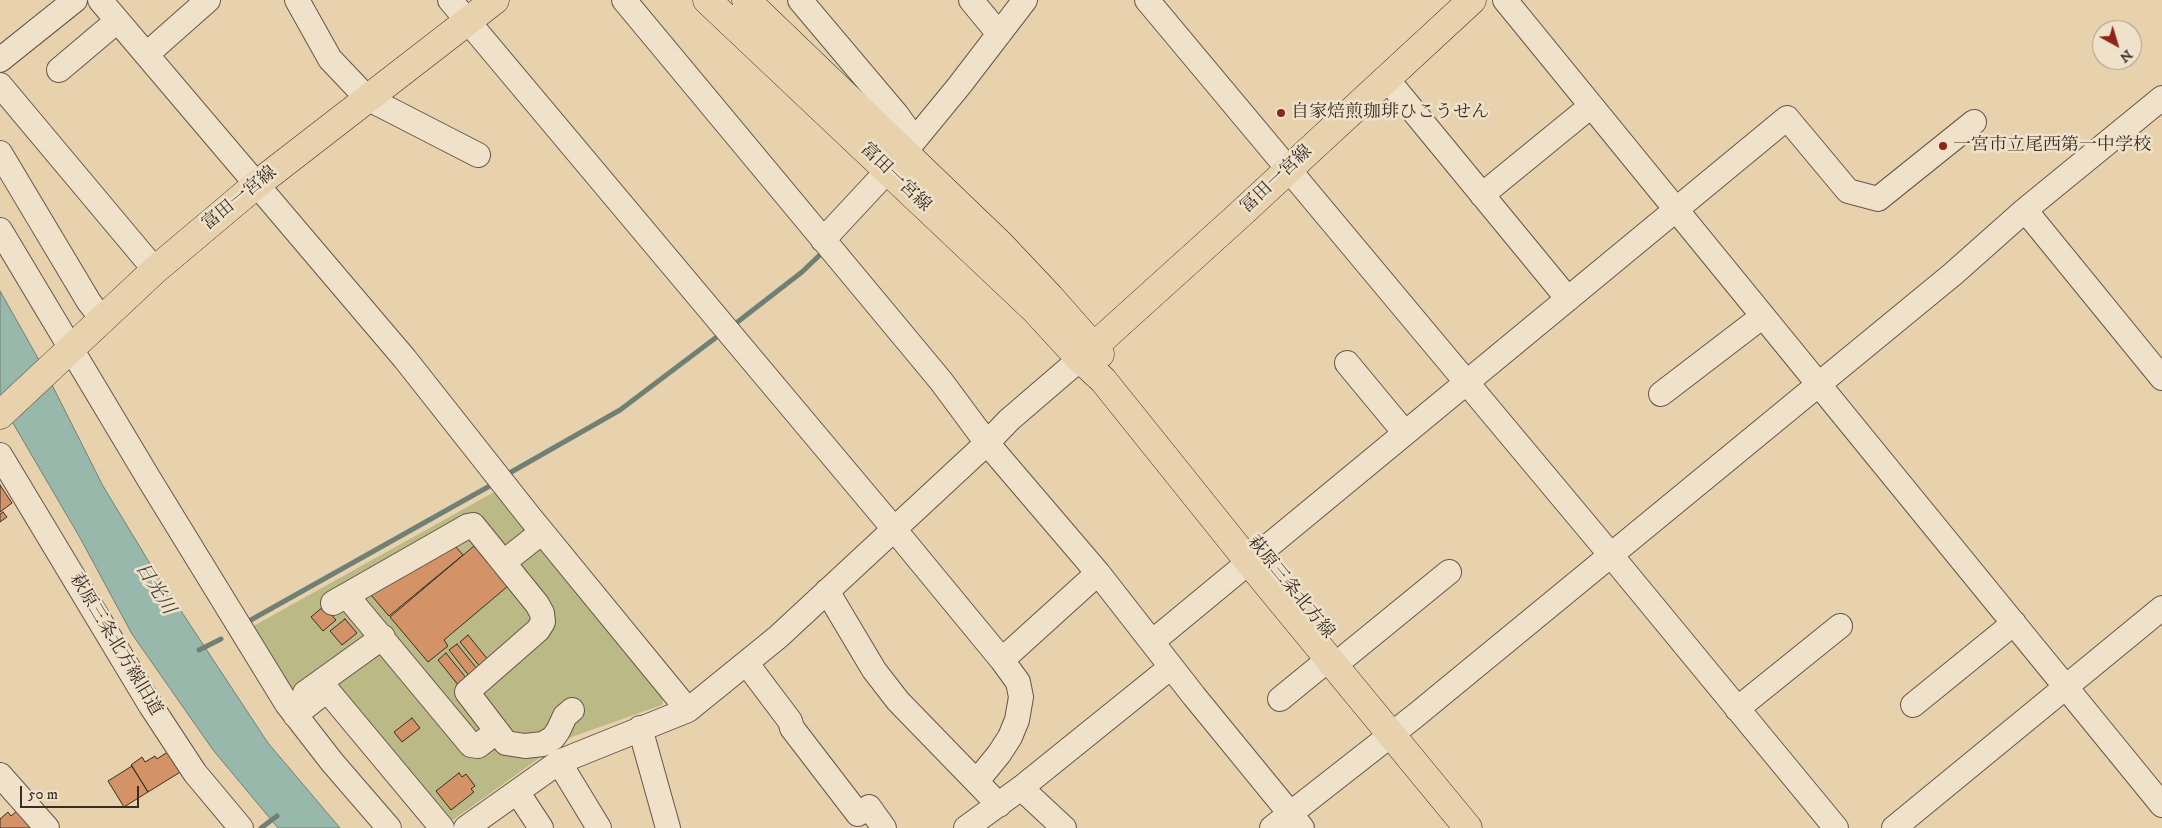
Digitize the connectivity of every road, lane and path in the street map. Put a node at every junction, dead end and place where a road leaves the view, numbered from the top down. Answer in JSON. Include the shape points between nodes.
{"nodes":[{"id":1,"x":75,"y":0,"type":"edge"},
{"id":2,"x":100,"y":0,"type":"edge"},
{"id":3,"x":208,"y":0,"type":"edge"},
{"id":4,"x":297,"y":0,"type":"edge"},
{"id":5,"x":450,"y":0,"type":"edge"},
{"id":6,"x":495,"y":0,"type":"edge"},
{"id":7,"x":624,"y":0,"type":"edge"},
{"id":8,"x":707,"y":0,"type":"edge"},
{"id":9,"x":746,"y":0,"type":"edge"},
{"id":10,"x":800,"y":0,"type":"edge"},
{"id":11,"x":971,"y":0,"type":"edge"},
{"id":12,"x":1025,"y":0,"type":"edge"},
{"id":13,"x":1147,"y":0,"type":"edge"},
{"id":14,"x":1472,"y":0,"type":"edge"},
{"id":15,"x":1505,"y":0,"type":"edge"},
{"id":16,"x":118,"y":21,"type":"junction"},
{"id":17,"x":467,"y":21,"type":"junction"},
{"id":18,"x":999,"y":34,"type":"junction"},
{"id":19,"x":146,"y":54,"type":"junction"},
{"id":20,"x":0,"y":60,"type":"edge"},
{"id":21,"x":59,"y":70,"type":"dead end"},
{"id":22,"x":1386,"y":79,"type":"junction"},
{"id":23,"x":0,"y":85,"type":"edge"},
{"id":24,"x":367,"y":98,"type":"junction"},
{"id":25,"x":2162,"y":98,"type":"edge"},
{"id":26,"x":1591,"y":106,"type":"junction"},
{"id":27,"x":1974,"y":122,"type":"dead end"},
{"id":28,"x":0,"y":153,"type":"edge"},
{"id":29,"x":902,"y":154,"type":"junction"},
{"id":30,"x":478,"y":155,"type":"dead end"},
{"id":31,"x":1289,"y":170,"type":"junction"},
{"id":32,"x":256,"y":185,"type":"junction"},
{"id":33,"x":1482,"y":195,"type":"junction"},
{"id":34,"x":2025,"y":210,"type":"junction"},
{"id":35,"x":1676,"y":211,"type":"junction"},
{"id":36,"x":0,"y":230,"type":"edge"},
{"id":37,"x":827,"y":244,"type":"junction"},
{"id":38,"x":155,"y":270,"type":"junction"},
{"id":39,"x":1568,"y":299,"type":"junction"},
{"id":40,"x":1763,"y":316,"type":"junction"},
{"id":41,"x":102,"y":320,"type":"junction"},
{"id":42,"x":67,"y":352,"type":"junction"},
{"id":43,"x":1087,"y":353,"type":"junction"},
{"id":44,"x":1347,"y":363,"type":"dead end"},
{"id":45,"x":2159,"y":369,"type":"edge"},
{"id":46,"x":1466,"y":383,"type":"junction"},
{"id":47,"x":1819,"y":383,"type":"junction"},
{"id":48,"x":1661,"y":394,"type":"dead end"},
{"id":49,"x":0,"y":415,"type":"edge"},
{"id":50,"x":1404,"y":433,"type":"junction"},
{"id":51,"x":987,"y":443,"type":"junction"},
{"id":52,"x":0,"y":455,"type":"edge"},
{"id":53,"x":894,"y":529,"type":"junction"},
{"id":54,"x":542,"y":532,"type":"junction"},
{"id":55,"x":1610,"y":554,"type":"junction"},
{"id":56,"x":1255,"y":557,"type":"junction"},
{"id":57,"x":504,"y":562,"type":"junction"},
{"id":58,"x":1449,"y":572,"type":"dead end"},
{"id":59,"x":1098,"y":573,"type":"junction"},
{"id":60,"x":827,"y":591,"type":"junction"},
{"id":61,"x":2162,"y":608,"type":"edge"},
{"id":62,"x":2014,"y":623,"type":"junction"},
{"id":63,"x":1840,"y":626,"type":"dead end"},
{"id":64,"x":383,"y":638,"type":"junction"},
{"id":65,"x":1152,"y":642,"type":"junction"},
{"id":66,"x":1337,"y":658,"type":"junction"},
{"id":67,"x":1002,"y":660,"type":"junction"},
{"id":68,"x":747,"y":664,"type":"junction"},
{"id":69,"x":1171,"y":667,"type":"junction"},
{"id":70,"x":2067,"y":687,"type":"junction"},
{"id":71,"x":305,"y":693,"type":"dead end"},
{"id":72,"x":1280,"y":699,"type":"dead end"},
{"id":73,"x":1913,"y":705,"type":"dead end"},
{"id":74,"x":1737,"y":709,"type":"junction"},
{"id":75,"x":572,"y":710,"type":"dead end"},
{"id":76,"x":688,"y":710,"type":"junction"},
{"id":77,"x":296,"y":715,"type":"junction"},
{"id":78,"x":640,"y":728,"type":"junction"},
{"id":79,"x":1397,"y":730,"type":"junction"},
{"id":80,"x":497,"y":731,"type":"junction"},
{"id":81,"x":559,"y":762,"type":"junction"},
{"id":82,"x":977,"y":781,"type":"junction"},
{"id":83,"x":2,"y":783,"type":"edge"},
{"id":84,"x":1021,"y":788,"type":"junction"},
{"id":85,"x":518,"y":793,"type":"junction"},
{"id":86,"x":999,"y":805,"type":"junction"},
{"id":87,"x":2162,"y":805,"type":"edge"},
{"id":88,"x":1288,"y":823,"type":"edge"},
{"id":89,"x":971,"y":827,"type":"edge"},
{"id":90,"x":47,"y":828,"type":"edge"},
{"id":91,"x":241,"y":828,"type":"edge"},
{"id":92,"x":389,"y":828,"type":"edge"},
{"id":93,"x":442,"y":828,"type":"edge"},
{"id":94,"x":466,"y":828,"type":"edge"},
{"id":95,"x":540,"y":828,"type":"edge"},
{"id":96,"x":599,"y":828,"type":"edge"},
{"id":97,"x":668,"y":828,"type":"edge"},
{"id":98,"x":884,"y":828,"type":"edge"},
{"id":99,"x":1064,"y":828,"type":"edge"},
{"id":100,"x":1468,"y":828,"type":"edge"},
{"id":101,"x":1488,"y":828,"type":"edge"},
{"id":102,"x":1836,"y":828,"type":"edge"},
{"id":103,"x":1894,"y":828,"type":"edge"}],
"edges":[{"from":1,"to":20,"type":"street"},
{"from":2,"to":16,"type":"street"},
{"from":3,"to":19,"type":"street"},
{"from":4,"to":24,"type":"street","via":[[330,59]]},
{"from":5,"to":17,"type":"street"},
{"from":6,"to":17,"type":"main road","name":"富田一宮線"},
{"from":7,"to":37,"type":"street"},
{"from":8,"to":29,"type":"main road","name":"富田一宮線"},
{"from":9,"to":29,"type":"main road","name":"富田一宮線"},
{"from":10,"to":29,"type":"street","via":[[897,115]]},
{"from":11,"to":18,"type":"street"},
{"from":12,"to":18,"type":"street"},
{"from":13,"to":31,"type":"street"},
{"from":14,"to":22,"type":"main road","name":"冨田一宮線"},
{"from":15,"to":26,"type":"street"},
{"from":16,"to":19,"type":"street"},
{"from":16,"to":21,"type":"street"},
{"from":17,"to":24,"type":"main road","name":"富田一宮線"},
{"from":17,"to":53,"type":"street"},
{"from":18,"to":29,"type":"street"},
{"from":19,"to":32,"type":"street"},
{"from":22,"to":31,"type":"main road","name":"冨田一宮線"},
{"from":22,"to":33,"type":"street"},
{"from":23,"to":38,"type":"street"},
{"from":24,"to":30,"type":"street"},
{"from":24,"to":32,"type":"main road","name":"富田一宮線"},
{"from":25,"to":34,"type":"street"},
{"from":26,"to":33,"type":"street"},
{"from":26,"to":35,"type":"street"},
{"from":27,"to":35,"type":"street","via":[[1878,199],[1848,190],[1787,118]]},
{"from":28,"to":41,"type":"street"},
{"from":29,"to":37,"type":"street"},
{"from":29,"to":43,"type":"main road","name":"富田一宮線","via":[[1000,244]]},
{"from":31,"to":43,"type":"main road","name":"冨田一宮線"},
{"from":31,"to":46,"type":"street"},
{"from":32,"to":38,"type":"main road","name":"富田一宮線"},
{"from":32,"to":54,"type":"street","via":[[405,359]]},
{"from":33,"to":39,"type":"street"},
{"from":34,"to":45,"type":"street"},
{"from":34,"to":47,"type":"street","via":[[1953,274]]},
{"from":35,"to":39,"type":"street"},
{"from":35,"to":40,"type":"street"},
{"from":36,"to":42,"type":"street"},
{"from":37,"to":51,"type":"street","via":[[942,381]]},
{"from":38,"to":41,"type":"main road","name":"富田一宮線"},
{"from":39,"to":46,"type":"street"},
{"from":40,"to":47,"type":"street"},
{"from":40,"to":48,"type":"street"},
{"from":41,"to":42,"type":"main road","name":"富田一宮線"},
{"from":42,"to":49,"type":"main road","name":"富田一宮線"},
{"from":42,"to":77,"type":"street"},
{"from":43,"to":51,"type":"street"},
{"from":43,"to":56,"type":"main road","name":"萩原三条北方線"},
{"from":44,"to":50,"type":"street"},
{"from":46,"to":50,"type":"street"},
{"from":46,"to":55,"type":"street"},
{"from":47,"to":55,"type":"street"},
{"from":47,"to":62,"type":"street"},
{"from":50,"to":56,"type":"street"},
{"from":51,"to":53,"type":"street"},
{"from":51,"to":59,"type":"street"},
{"from":52,"to":91,"type":"street","name":"萩原三条北方線旧道","via":[[151,706],[195,773]]},
{"from":53,"to":60,"type":"street"},
{"from":53,"to":67,"type":"street"},
{"from":54,"to":57,"type":"street"},
{"from":54,"to":76,"type":"street"},
{"from":55,"to":74,"type":"street"},
{"from":55,"to":79,"type":"street"},
{"from":56,"to":65,"type":"street"},
{"from":56,"to":66,"type":"main road","name":"萩原三条北方線"},
{"from":57,"to":64,"type":"street","via":[[473,525],[468,526],[340,600]]},
{"from":57,"to":80,"type":"street","via":[[537,604],[543,622],[467,692]]},
{"from":58,"to":66,"type":"street"},
{"from":59,"to":65,"type":"street"},
{"from":59,"to":67,"type":"street"},
{"from":60,"to":68,"type":"street"},
{"from":60,"to":82,"type":"street","via":[[874,670],[898,701]]},
{"from":61,"to":70,"type":"street"},
{"from":62,"to":70,"type":"street"},
{"from":62,"to":73,"type":"street"},
{"from":63,"to":74,"type":"street"},
{"from":64,"to":71,"type":"street"},
{"from":64,"to":80,"type":"street","via":[[470,745],[478,746]]},
{"from":65,"to":69,"type":"street"},
{"from":66,"to":72,"type":"street"},
{"from":66,"to":79,"type":"main road","name":"萩原三条北方線"},
{"from":67,"to":82,"type":"street","via":[[1018,682],[1021,698],[1017,720],[999,754]]},
{"from":68,"to":76,"type":"street"},
{"from":68,"to":98,"type":"street","via":[[858,814],[869,807]]},
{"from":69,"to":84,"type":"street"},
{"from":69,"to":88,"type":"street"},
{"from":70,"to":87,"type":"street"},
{"from":70,"to":103,"type":"street"},
{"from":74,"to":102,"type":"street"},
{"from":75,"to":80,"type":"street","via":[[553,738],[543,744],[506,743]]},
{"from":76,"to":78,"type":"street"},
{"from":77,"to":92,"type":"street"},
{"from":77,"to":93,"type":"street","via":[[327,690]]},
{"from":78,"to":81,"type":"street"},
{"from":78,"to":97,"type":"street"},
{"from":79,"to":88,"type":"street"},
{"from":79,"to":100,"type":"main road","name":"萩原三条北方線"},
{"from":79,"to":101,"type":"main road","name":"萩原三条北方線"},
{"from":81,"to":85,"type":"street"},
{"from":81,"to":96,"type":"street"},
{"from":82,"to":86,"type":"street"},
{"from":83,"to":90,"type":"street"},
{"from":84,"to":86,"type":"street"},
{"from":84,"to":99,"type":"street"},
{"from":85,"to":94,"type":"street"},
{"from":85,"to":95,"type":"street"},
{"from":86,"to":89,"type":"street"}]}
